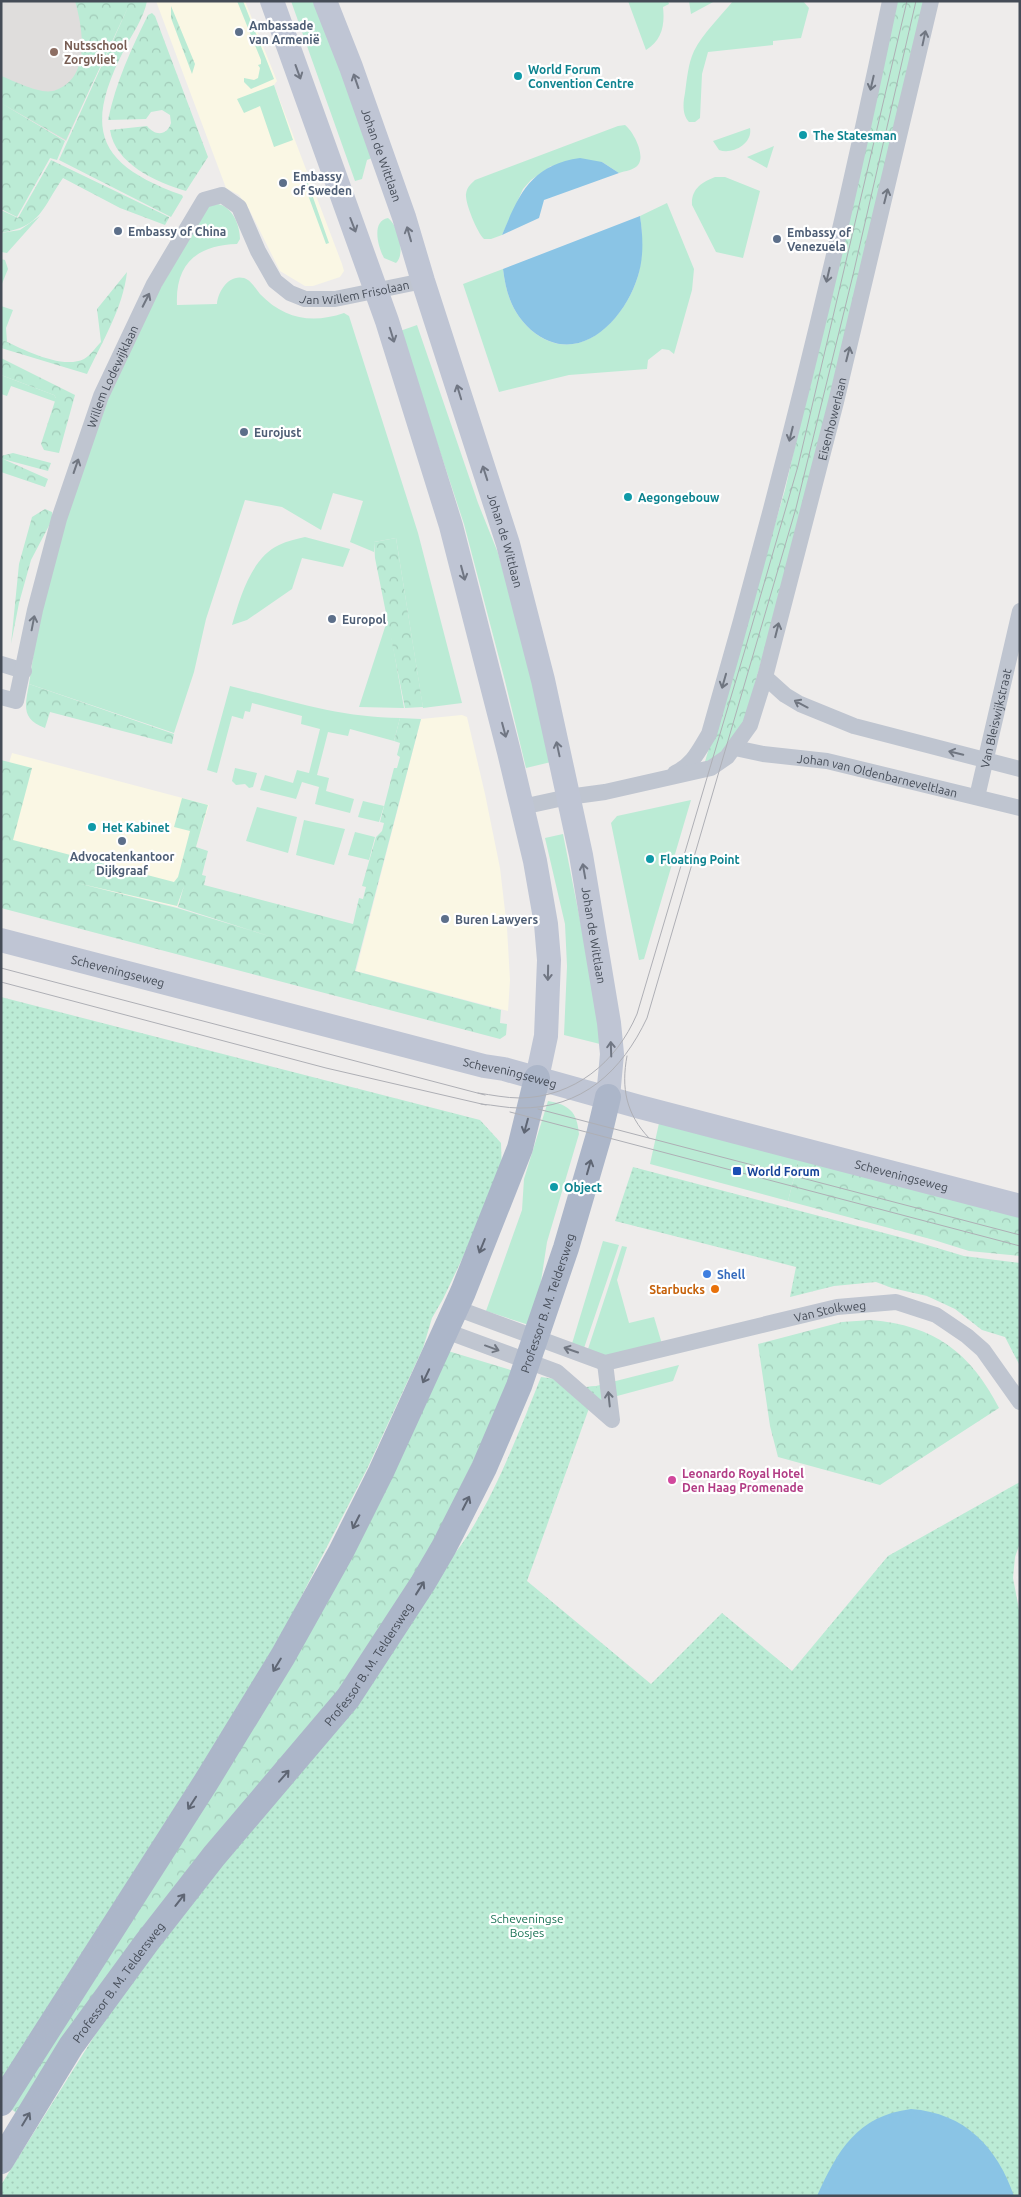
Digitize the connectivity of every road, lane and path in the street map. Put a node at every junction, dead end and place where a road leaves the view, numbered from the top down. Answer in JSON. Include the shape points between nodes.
{"nodes":[{"id":1,"x":272,"y":1,"type":"edge"},
{"id":2,"x":325,"y":1,"type":"edge"},
{"id":3,"x":890,"y":1,"type":"edge"},
{"id":4,"x":932,"y":1,"type":"edge"},
{"id":5,"x":423,"y":281,"type":"junction"},
{"id":6,"x":375,"y":290,"type":"junction"},
{"id":7,"x":290,"y":292,"type":"joint"},
{"id":8,"x":1020,"y":611,"type":"edge"},
{"id":9,"x":1,"y":664,"type":"edge"},
{"id":10,"x":24,"y":670,"type":"junction"},
{"id":11,"x":765,"y":677,"type":"junction"},
{"id":12,"x":9,"y":699,"type":"edge"},
{"id":13,"x":735,"y":748,"type":"junction"},
{"id":14,"x":986,"y":760,"type":"junction"},
{"id":15,"x":1020,"y":769,"type":"edge"},
{"id":16,"x":659,"y":780,"type":"junction"},
{"id":17,"x":568,"y":797,"type":"junction"},
{"id":18,"x":977,"y":797,"type":"junction"},
{"id":19,"x":522,"y":807,"type":"junction"},
{"id":20,"x":1020,"y":808,"type":"edge"},
{"id":21,"x":1,"y":940,"type":"edge"},
{"id":22,"x":537,"y":1078,"type":"junction"},
{"id":23,"x":608,"y":1097,"type":"junction"},
{"id":24,"x":1020,"y":1206,"type":"edge"},
{"id":25,"x":451,"y":1320,"type":"junction"},
{"id":26,"x":531,"y":1349,"type":"junction"},
{"id":27,"x":605,"y":1363,"type":"junction"},
{"id":28,"x":1020,"y":1402,"type":"edge"},
{"id":29,"x":1,"y":2103,"type":"edge"},
{"id":30,"x":1,"y":2161,"type":"edge"}],
"edges":[{"from":1,"to":6,"type":"main road","one_way":true},
{"from":5,"to":2,"type":"main road","name":"Johan de Wittlaan","one_way":true,"via":[[399,200]]},
{"from":3,"to":16,"type":"street","name":"Eisenhowerlaan","one_way":true,"via":[[802,391],[709,734],[693,761],[684,769]]},
{"from":11,"to":4,"type":"street","name":"Eisenhowerlaan","one_way":true,"via":[[836,402]]},
{"from":5,"to":6,"type":"street","name":"Jan Willem Frisolaan"},
{"from":17,"to":5,"type":"main road","name":"Johan de Wittlaan","one_way":true,"via":[[543,680],[508,544]]},
{"from":6,"to":7,"type":"street","name":"Jan Willem Frisolaan","via":[[335,299],[305,300]]},
{"from":6,"to":19,"type":"main road","one_way":true,"via":[[451,526]]},
{"from":10,"to":7,"type":"street","name":"Willem Lodewijklaan","one_way":true,"via":[[35,610],[59,519],[101,396],[139,313],[200,203],[222,195],[239,207],[275,281]]},
{"from":8,"to":14,"type":"street","name":"Van Bleiswijkstraat"},
{"from":9,"to":10,"type":"street"},
{"from":10,"to":12,"type":"street","name":"Willem Lodewijklaan"},
{"from":11,"to":13,"type":"street","name":"Eisenhowerlaan","via":[[750,725]]},
{"from":14,"to":11,"type":"street","one_way":true,"via":[[854,726],[800,704]]},
{"from":13,"to":16,"type":"street","name":"Eisenhowerlaan","via":[[711,768]]},
{"from":13,"to":18,"type":"street","name":"Johan van Oldenbarneveltlaan","via":[[827,761]]},
{"from":14,"to":15,"type":"street"},
{"from":14,"to":18,"type":"street","name":"Van Bleiswijkstraat"},
{"from":16,"to":17,"type":"street","name":"Eisenhowerlaan"},
{"from":17,"to":19,"type":"street","name":"Eisenhowerlaan"},
{"from":23,"to":17,"type":"main road","name":"Johan de Wittlaan","one_way":true,"via":[[612,1054],[609,1023]]},
{"from":18,"to":20,"type":"street","name":"Johan van Oldenbarneveltlaan"},
{"from":19,"to":22,"type":"main road","one_way":true,"via":[[546,924],[549,960],[546,1036]]},
{"from":21,"to":22,"type":"main road","name":"Scheveningseweg"},
{"from":22,"to":23,"type":"main road","name":"Scheveningseweg"},
{"from":22,"to":25,"type":"main road","one_way":true,"via":[[520,1148]]},
{"from":23,"to":24,"type":"main road","name":"Scheveningseweg"},
{"from":26,"to":23,"type":"main road","name":"Professor B. M. Teldersweg","one_way":true,"via":[[566,1248]]},
{"from":25,"to":26,"type":"street","one_way":true},
{"from":25,"to":26,"type":"street"},
{"from":25,"to":29,"type":"main road","one_way":true,"via":[[381,1472],[283,1656]]},
{"from":27,"to":26,"type":"street","one_way":true},
{"from":26,"to":27,"type":"street","one_way":true,"via":[[612,1420]]},
{"from":30,"to":26,"type":"main road","name":"Professor B. M. Teldersweg","one_way":true,"via":[[71,2046],[147,1942],[214,1856],[348,1698],[386,1640],[444,1547],[480,1476],[519,1386]]},
{"from":27,"to":28,"type":"street","name":"Van Stolkweg","via":[[837,1307],[896,1302],[936,1315],[967,1336],[983,1350]]}]}
